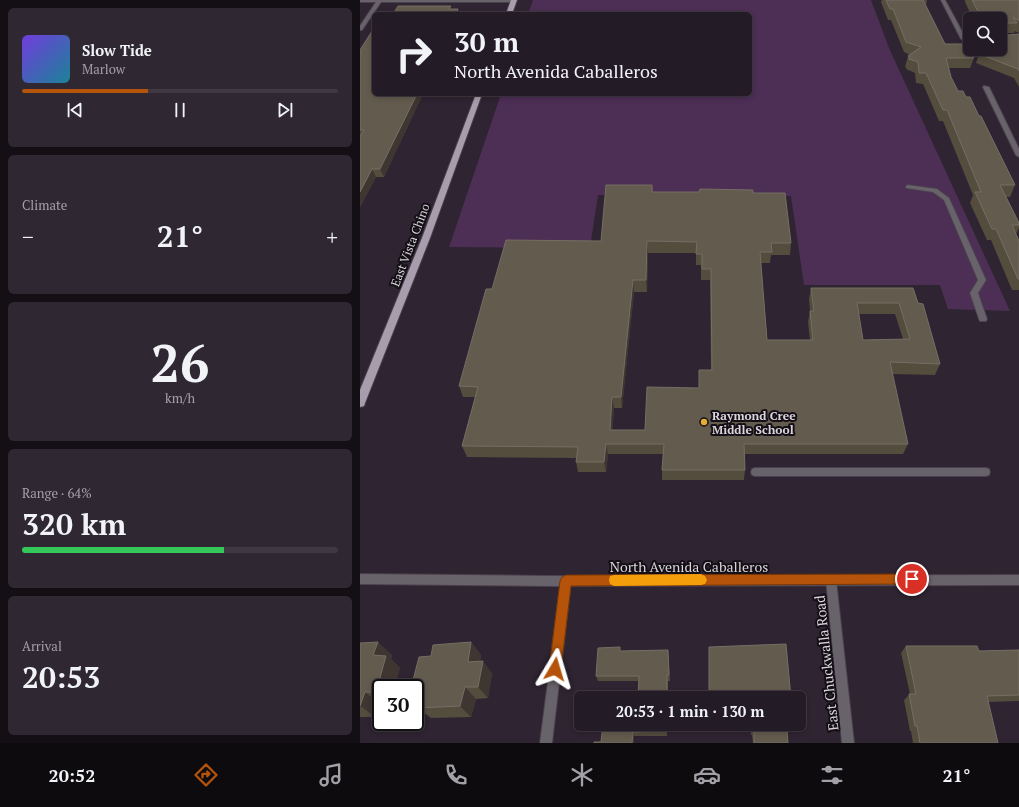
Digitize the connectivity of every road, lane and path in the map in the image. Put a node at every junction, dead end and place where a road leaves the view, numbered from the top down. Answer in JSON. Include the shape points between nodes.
{"nodes":[{"id":1,"x":379,"y":0,"type":"edge"},
{"id":2,"x":943,"y":0,"type":"edge"},
{"id":3,"x":360,"y":1,"type":"edge"},
{"id":4,"x":514,"y":1,"type":"edge"},
{"id":5,"x":510,"y":12,"type":"edge"},
{"id":6,"x":360,"y":29,"type":"edge"},
{"id":7,"x":963,"y":38,"type":"edge"},
{"id":8,"x":986,"y":87,"type":"dead end"},
{"id":9,"x":478,"y":96,"type":"edge"},
{"id":10,"x":1019,"y":155,"type":"edge"},
{"id":11,"x":908,"y":187,"type":"dead end"},
{"id":12,"x":983,"y":319,"type":"dead end"},
{"id":13,"x":360,"y":403,"type":"edge"},
{"id":14,"x":755,"y":472,"type":"dead end"},
{"id":15,"x":986,"y":472,"type":"dead end"},
{"id":16,"x":360,"y":579,"type":"edge"},
{"id":17,"x":831,"y":580,"type":"junction"},
{"id":18,"x":1019,"y":580,"type":"edge"},
{"id":19,"x":566,"y":581,"type":"junction"},
{"id":20,"x":546,"y":743,"type":"edge"},
{"id":21,"x":848,"y":743,"type":"edge"}],
"edges":[{"from":1,"to":3,"type":"street"},
{"from":1,"to":4,"type":"street"},
{"from":1,"to":6,"type":"street"},
{"from":2,"to":7,"type":"street"},
{"from":4,"to":5,"type":"main road"},
{"from":8,"to":10,"type":"street"},
{"from":9,"to":13,"type":"main road","name":"East Vista Chino","via":[[426,238]]},
{"from":11,"to":12,"type":"street","via":[[935,190],[947,199],[982,280],[974,293]]},
{"from":14,"to":15,"type":"street"},
{"from":16,"to":19,"type":"street","name":"North Avenida Caballeros"},
{"from":17,"to":18,"type":"street","name":"North Avenida Caballeros"},
{"from":17,"to":19,"type":"street","name":"North Avenida Caballeros"},
{"from":17,"to":21,"type":"street","name":"East Chuckwalla Road"},
{"from":19,"to":20,"type":"street"}]}
